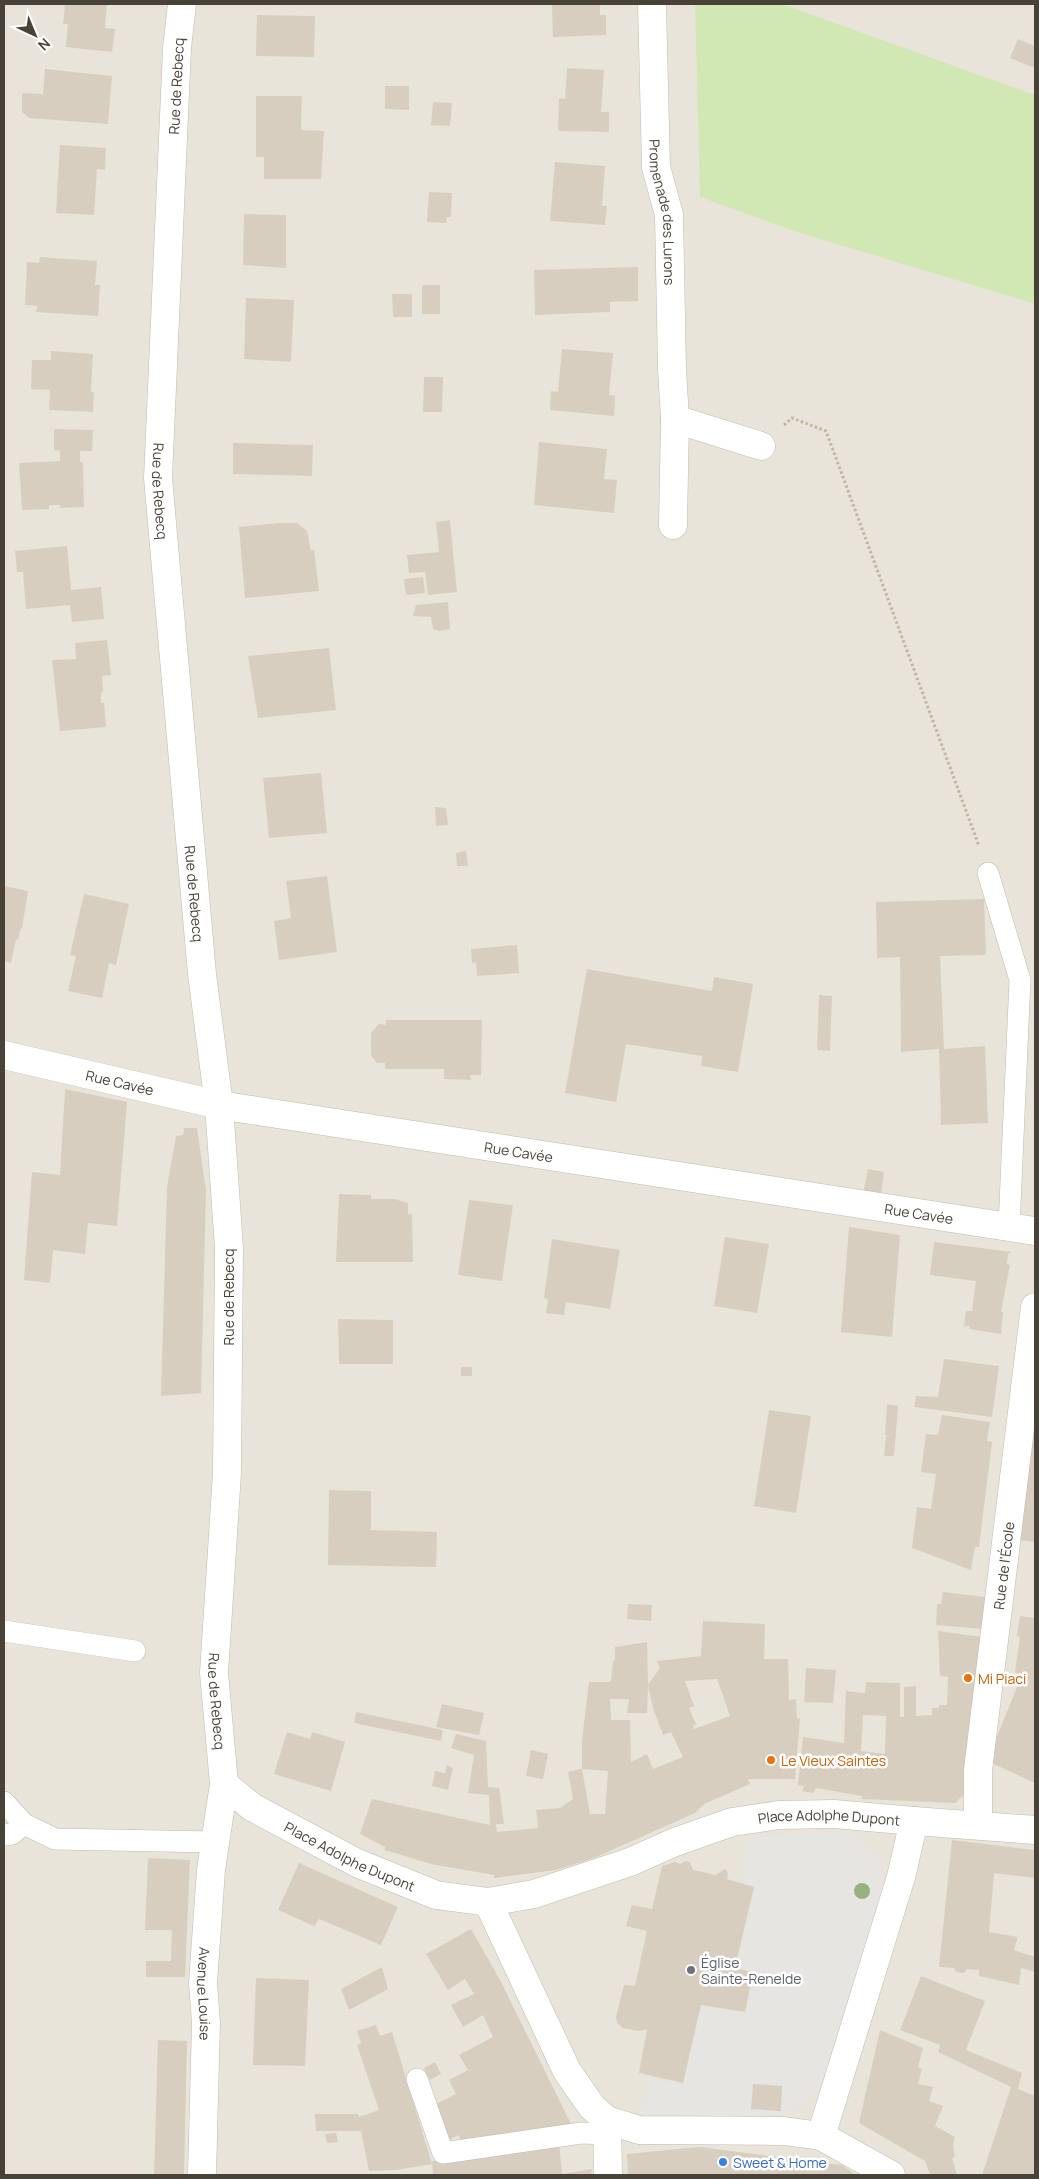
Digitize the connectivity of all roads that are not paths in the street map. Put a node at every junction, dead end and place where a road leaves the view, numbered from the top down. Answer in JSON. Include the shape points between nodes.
{"nodes":[{"id":1,"x":182,"y":4,"type":"edge"},
{"id":2,"x":652,"y":4,"type":"edge"},
{"id":3,"x":675,"y":419,"type":"junction"},
{"id":4,"x":761,"y":446,"type":"road end"},
{"id":5,"x":673,"y":525,"type":"dead end"},
{"id":6,"x":988,"y":873,"type":"road end"},
{"id":7,"x":4,"y":1055,"type":"edge"},
{"id":8,"x":219,"y":1105,"type":"junction"},
{"id":9,"x":1009,"y":1227,"type":"junction"},
{"id":10,"x":1035,"y":1231,"type":"edge"},
{"id":11,"x":1035,"y":1307,"type":"edge"},
{"id":12,"x":4,"y":1631,"type":"edge"},
{"id":13,"x":135,"y":1651,"type":"dead end"},
{"id":14,"x":224,"y":1784,"type":"junction"},
{"id":15,"x":4,"y":1802,"type":"edge"},
{"id":16,"x":914,"y":1821,"type":"junction"},
{"id":17,"x":24,"y":1824,"type":"junction"},
{"id":18,"x":978,"y":1824,"type":"junction"},
{"id":19,"x":1035,"y":1830,"type":"edge"},
{"id":20,"x":4,"y":1835,"type":"edge"},
{"id":21,"x":214,"y":1842,"type":"junction"},
{"id":22,"x":488,"y":1902,"type":"junction"},
{"id":23,"x":417,"y":2079,"type":"dead end"},
{"id":24,"x":607,"y":2127,"type":"junction"},
{"id":25,"x":821,"y":2136,"type":"junction"},
{"id":26,"x":202,"y":2175,"type":"edge"},
{"id":27,"x":608,"y":2175,"type":"edge"},
{"id":28,"x":891,"y":2175,"type":"edge"}],
"edges":[{"from":1,"to":8,"type":"street","name":"Rue de Rebecq","via":[[177,48],[158,478],[202,974]]},
{"from":2,"to":3,"type":"street","name":"Promenade des Lurons","via":[[656,167],[669,215]]},
{"from":3,"to":4,"type":"street"},
{"from":3,"to":5,"type":"street","name":"Promenade des Lurons"},
{"from":6,"to":9,"type":"lane","via":[[1020,980]]},
{"from":7,"to":8,"type":"street","name":"Rue Cavée"},
{"from":8,"to":9,"type":"street","name":"Rue Cavée"},
{"from":8,"to":14,"type":"street","name":"Rue de Rebecq","via":[[229,1248],[227,1473],[214,1673]]},
{"from":9,"to":10,"type":"street","name":"Rue Cavée"},
{"from":11,"to":18,"type":"street","name":"Rue de l'École","via":[[978,1770]]},
{"from":12,"to":13,"type":"lane"},
{"from":14,"to":21,"type":"street","name":"Avenue Louise"},
{"from":14,"to":22,"type":"street","name":"Place Adolphe Dupont","via":[[252,1807],[357,1863],[436,1895]]},
{"from":15,"to":17,"type":"lane"},
{"from":16,"to":18,"type":"street"},
{"from":16,"to":22,"type":"street","name":"Place Adolphe Dupont","via":[[834,1814],[779,1815],[732,1822],[630,1862],[534,1894]]},
{"from":16,"to":25,"type":"street","name":"Place Adolphe Dupont","via":[[902,1877]]},
{"from":17,"to":20,"type":"lane","via":[[12,1834]]},
{"from":17,"to":21,"type":"lane","via":[[55,1839]]},
{"from":18,"to":19,"type":"street"},
{"from":21,"to":26,"type":"street","name":"Avenue Louise","via":[[203,1983],[206,2023]]},
{"from":22,"to":24,"type":"street","via":[[567,2071]]},
{"from":23,"to":24,"type":"lane","via":[[443,2154]]},
{"from":24,"to":25,"type":"street","via":[[784,2131]]},
{"from":24,"to":27,"type":"street"},
{"from":25,"to":28,"type":"street"}]}
